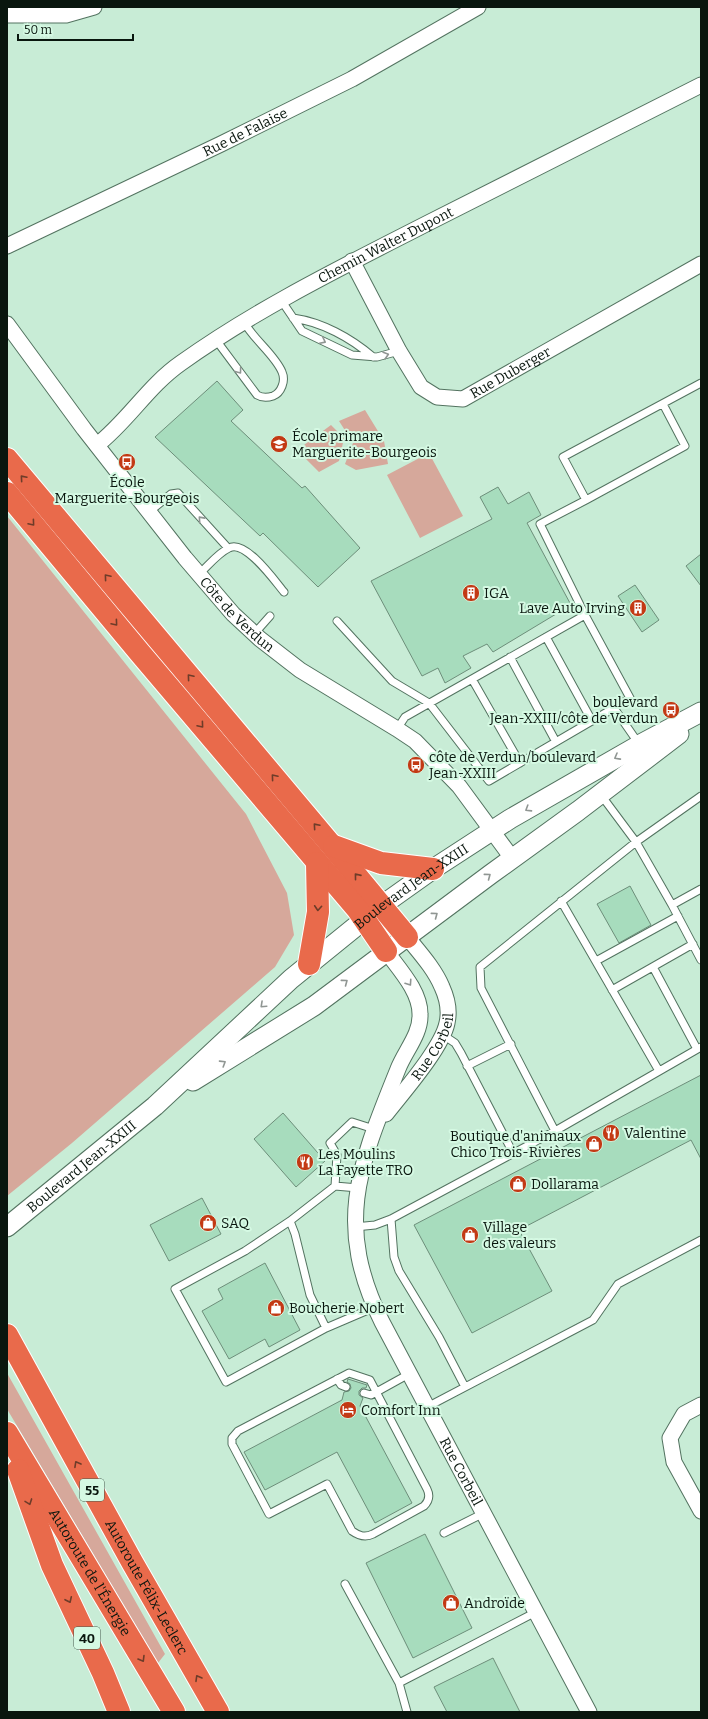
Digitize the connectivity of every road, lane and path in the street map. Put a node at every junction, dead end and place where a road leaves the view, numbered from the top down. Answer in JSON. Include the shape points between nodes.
{"nodes":[{"id":1,"x":94,"y":7,"type":"edge"},
{"id":2,"x":478,"y":7,"type":"edge"},
{"id":3,"x":7,"y":15,"type":"edge"},
{"id":4,"x":701,"y":85,"type":"edge"},
{"id":5,"x":7,"y":246,"type":"edge"},
{"id":6,"x":352,"y":261,"type":"junction"},
{"id":7,"x":701,"y":264,"type":"edge"},
{"id":8,"x":281,"y":300,"type":"junction"},
{"id":9,"x":293,"y":318,"type":"junction"},
{"id":10,"x":244,"y":322,"type":"junction"},
{"id":11,"x":7,"y":324,"type":"edge"},
{"id":12,"x":216,"y":340,"type":"junction"},
{"id":13,"x":399,"y":351,"type":"junction"},
{"id":14,"x":373,"y":357,"type":"junction"},
{"id":15,"x":701,"y":383,"type":"edge"},
{"id":16,"x":662,"y":404,"type":"junction"},
{"id":17,"x":97,"y":445,"type":"junction"},
{"id":18,"x":7,"y":459,"type":"edge"},
{"id":19,"x":7,"y":493,"type":"edge"},
{"id":20,"x":586,"y":500,"type":"junction"},
{"id":21,"x":149,"y":512,"type":"junction"},
{"id":22,"x":228,"y":548,"type":"junction"},
{"id":23,"x":199,"y":574,"type":"junction"},
{"id":24,"x":284,"y":592,"type":"dead end"},
{"id":25,"x":585,"y":615,"type":"junction"},
{"id":26,"x":270,"y":616,"type":"dead end"},
{"id":27,"x":336,"y":621,"type":"dead end"},
{"id":28,"x":254,"y":634,"type":"junction"},
{"id":29,"x":546,"y":637,"type":"junction"},
{"id":30,"x":510,"y":657,"type":"junction"},
{"id":31,"x":472,"y":679,"type":"junction"},
{"id":32,"x":429,"y":703,"type":"junction"},
{"id":33,"x":614,"y":708,"type":"junction"},
{"id":34,"x":701,"y":712,"type":"edge"},
{"id":35,"x":701,"y":717,"type":"edge"},
{"id":36,"x":592,"y":721,"type":"junction"},
{"id":37,"x":398,"y":728,"type":"junction"},
{"id":38,"x":556,"y":742,"type":"junction"},
{"id":39,"x":643,"y":752,"type":"junction"},
{"id":40,"x":520,"y":763,"type":"junction"},
{"id":41,"x":600,"y":794,"type":"junction"},
{"id":42,"x":701,"y":796,"type":"edge"},
{"id":43,"x":492,"y":830,"type":"junction"},
{"id":44,"x":636,"y":842,"type":"junction"},
{"id":45,"x":332,"y":846,"type":"junction"},
{"id":46,"x":512,"y":858,"type":"junction"},
{"id":47,"x":317,"y":863,"type":"junction"},
{"id":48,"x":433,"y":869,"type":"junction"},
{"id":49,"x":701,"y":889,"type":"edge"},
{"id":50,"x":561,"y":901,"type":"junction"},
{"id":51,"x":672,"y":905,"type":"junction"},
{"id":52,"x":381,"y":906,"type":"junction"},
{"id":53,"x":678,"y":916,"type":"junction"},
{"id":54,"x":364,"y":919,"type":"junction"},
{"id":55,"x":407,"y":937,"type":"junction"},
{"id":56,"x":693,"y":944,"type":"junction"},
{"id":57,"x":386,"y":951,"type":"junction"},
{"id":58,"x":701,"y":960,"type":"edge"},
{"id":59,"x":596,"y":961,"type":"junction"},
{"id":60,"x":309,"y":964,"type":"junction"},
{"id":61,"x":653,"y":967,"type":"junction"},
{"id":62,"x":612,"y":990,"type":"junction"},
{"id":63,"x":443,"y":1035,"type":"junction"},
{"id":64,"x":511,"y":1044,"type":"junction"},
{"id":65,"x":699,"y":1048,"type":"edge"},
{"id":66,"x":468,"y":1066,"type":"junction"},
{"id":67,"x":659,"y":1071,"type":"junction"},
{"id":68,"x":155,"y":1106,"type":"junction"},
{"id":69,"x":374,"y":1129,"type":"junction"},
{"id":70,"x":555,"y":1131,"type":"junction"},
{"id":71,"x":513,"y":1153,"type":"junction"},
{"id":72,"x":335,"y":1186,"type":"junction"},
{"id":73,"x":358,"y":1188,"type":"junction"},
{"id":74,"x":391,"y":1219,"type":"junction"},
{"id":75,"x":290,"y":1221,"type":"junction"},
{"id":76,"x":7,"y":1227,"type":"edge"},
{"id":77,"x":355,"y":1227,"type":"junction"},
{"id":78,"x":701,"y":1240,"type":"edge"},
{"id":79,"x":375,"y":1307,"type":"junction"},
{"id":80,"x":326,"y":1328,"type":"junction"},
{"id":81,"x":7,"y":1335,"type":"edge"},
{"id":82,"x":409,"y":1374,"type":"junction"},
{"id":83,"x":337,"y":1379,"type":"junction"},
{"id":84,"x":346,"y":1387,"type":"dead end"},
{"id":85,"x":465,"y":1387,"type":"junction"},
{"id":86,"x":377,"y":1391,"type":"junction"},
{"id":87,"x":364,"y":1393,"type":"dead end"},
{"id":88,"x":701,"y":1406,"type":"edge"},
{"id":89,"x":427,"y":1407,"type":"junction"},
{"id":90,"x":7,"y":1433,"type":"edge"},
{"id":91,"x":7,"y":1438,"type":"edge"},
{"id":92,"x":701,"y":1511,"type":"edge"},
{"id":93,"x":484,"y":1513,"type":"junction"},
{"id":94,"x":444,"y":1533,"type":"dead end"},
{"id":95,"x":345,"y":1584,"type":"dead end"},
{"id":96,"x":536,"y":1612,"type":"junction"},
{"id":97,"x":399,"y":1683,"type":"junction"},
{"id":98,"x":119,"y":1712,"type":"edge"},
{"id":99,"x":174,"y":1712,"type":"edge"},
{"id":100,"x":218,"y":1712,"type":"edge"},
{"id":101,"x":406,"y":1712,"type":"edge"},
{"id":102,"x":589,"y":1712,"type":"edge"}],
"edges":[{"from":1,"to":3,"type":"street","via":[[66,15]]},
{"from":2,"to":5,"type":"street","name":"Rue de Falaise","via":[[352,79]]},
{"from":4,"to":6,"type":"street","name":"Chemin Walter Dupont"},
{"from":6,"to":8,"type":"street","name":"Chemin Walter Dupont"},
{"from":6,"to":13,"type":"street","name":"Rue Duberger"},
{"from":7,"to":13,"type":"street","name":"Rue Duberger","via":[[463,399],[437,397],[421,387]]},
{"from":8,"to":9,"type":"lane"},
{"from":8,"to":10,"type":"street","name":"Chemin Walter Dupont"},
{"from":9,"to":14,"type":"lane","via":[[309,320],[357,343]]},
{"from":9,"to":14,"type":"lane","one_way":true,"via":[[307,334],[352,355]]},
{"from":10,"to":12,"type":"street","name":"Chemin Walter Dupont"},
{"from":12,"to":10,"type":"lane","one_way":true,"via":[[257,395],[268,398],[278,394],[283,383],[282,371]]},
{"from":11,"to":17,"type":"street","name":"Côte de Verdun"},
{"from":12,"to":17,"type":"street","name":"Chemin Walter Dupont","via":[[161,379],[120,426]]},
{"from":14,"to":13,"type":"lane","one_way":true},
{"from":15,"to":16,"type":"lane"},
{"from":16,"to":20,"type":"lane","via":[[685,446]]},
{"from":16,"to":20,"type":"lane","via":[[563,457]]},
{"from":17,"to":21,"type":"street","name":"Côte de Verdun"},
{"from":45,"to":18,"type":"highway","one_way":true},
{"from":19,"to":47,"type":"highway","one_way":true},
{"from":20,"to":25,"type":"lane","via":[[540,524]]},
{"from":22,"to":21,"type":"lane","one_way":true,"via":[[178,493],[171,494]]},
{"from":21,"to":23,"type":"street","name":"Côte de Verdun"},
{"from":22,"to":23,"type":"lane"},
{"from":22,"to":24,"type":"lane","via":[[237,547],[247,551]]},
{"from":23,"to":28,"type":"street","name":"Côte de Verdun"},
{"from":25,"to":29,"type":"lane"},
{"from":25,"to":33,"type":"lane","via":[[630,698]]},
{"from":26,"to":28,"type":"lane"},
{"from":27,"to":32,"type":"lane","via":[[392,681]]},
{"from":28,"to":37,"type":"street","name":"Côte de Verdun","via":[[300,670]]},
{"from":29,"to":30,"type":"lane"},
{"from":29,"to":36,"type":"lane"},
{"from":30,"to":31,"type":"lane"},
{"from":30,"to":38,"type":"lane"},
{"from":31,"to":32,"type":"lane"},
{"from":31,"to":40,"type":"lane"},
{"from":32,"to":37,"type":"lane","via":[[405,717]]},
{"from":32,"to":40,"type":"lane","via":[[489,781]]},
{"from":33,"to":36,"type":"lane"},
{"from":33,"to":39,"type":"lane"},
{"from":34,"to":39,"type":"street","name":"Boulevard Jean-XXIII"},
{"from":35,"to":39,"type":"street","name":"Boulevard Jean-XXIII"},
{"from":36,"to":38,"type":"lane"},
{"from":37,"to":43,"type":"street","name":"Côte de Verdun","via":[[442,768]]},
{"from":38,"to":40,"type":"lane"},
{"from":39,"to":41,"type":"street","name":"Boulevard Jean-XXIII"},
{"from":39,"to":43,"type":"street","name":"Boulevard Jean-XXIII","one_way":true,"via":[[562,788]]},
{"from":41,"to":44,"type":"lane"},
{"from":41,"to":46,"type":"street","name":"Boulevard Jean-XXIII"},
{"from":42,"to":44,"type":"lane"},
{"from":43,"to":46,"type":"street","name":"Côte de Verdun"},
{"from":43,"to":48,"type":"street","name":"Boulevard Jean-XXIII"},
{"from":44,"to":50,"type":"lane"},
{"from":44,"to":51,"type":"lane"},
{"from":45,"to":48,"type":"highway","via":[[381,863]]},
{"from":52,"to":45,"type":"highway","one_way":true},
{"from":55,"to":46,"type":"street","name":"Boulevard Jean-XXIII","one_way":true},
{"from":47,"to":54,"type":"highway"},
{"from":47,"to":60,"type":"highway","one_way":true,"via":[[318,912]]},
{"from":48,"to":52,"type":"street","name":"Boulevard Jean-XXIII"},
{"from":49,"to":51,"type":"lane"},
{"from":50,"to":59,"type":"lane"},
{"from":50,"to":64,"type":"lane","via":[[480,967],[481,988]]},
{"from":51,"to":53,"type":"lane"},
{"from":52,"to":54,"type":"street","name":"Boulevard Jean-XXIII"},
{"from":52,"to":55,"type":"highway"},
{"from":53,"to":56,"type":"lane"},
{"from":53,"to":59,"type":"lane"},
{"from":54,"to":57,"type":"highway"},
{"from":54,"to":60,"type":"street","name":"Boulevard Jean-XXIII"},
{"from":55,"to":57,"type":"street","name":"Boulevard Jean-XXIII"},
{"from":55,"to":63,"type":"street","name":"Rue Corbeil","via":[[444,991],[448,1011]]},
{"from":56,"to":58,"type":"lane"},
{"from":56,"to":61,"type":"lane"},
{"from":68,"to":57,"type":"street","name":"Boulevard Jean-XXIII","one_way":true,"via":[[314,1006]]},
{"from":57,"to":69,"type":"street","name":"Rue Corbeil","one_way":true,"via":[[416,996],[420,1007],[420,1021]]},
{"from":59,"to":62,"type":"lane"},
{"from":60,"to":68,"type":"street","name":"Boulevard Jean-XXIII","one_way":true},
{"from":61,"to":62,"type":"lane"},
{"from":61,"to":65,"type":"lane"},
{"from":62,"to":67,"type":"lane"},
{"from":63,"to":66,"type":"lane","via":[[454,1043]]},
{"from":63,"to":69,"type":"street","name":"Rue Corbeil"},
{"from":64,"to":66,"type":"lane"},
{"from":64,"to":70,"type":"lane"},
{"from":65,"to":67,"type":"lane"},
{"from":66,"to":71,"type":"lane"},
{"from":67,"to":70,"type":"lane"},
{"from":68,"to":76,"type":"street","name":"Boulevard Jean-XXIII"},
{"from":69,"to":72,"type":"lane","via":[[352,1122],[330,1143],[338,1156]]},
{"from":69,"to":73,"type":"street","name":"Rue Corbeil","via":[[362,1165]]},
{"from":70,"to":71,"type":"lane"},
{"from":71,"to":74,"type":"lane"},
{"from":72,"to":73,"type":"lane"},
{"from":72,"to":75,"type":"lane"},
{"from":73,"to":77,"type":"street","name":"Rue Corbeil"},
{"from":74,"to":77,"type":"lane","via":[[375,1225]]},
{"from":74,"to":85,"type":"lane","via":[[394,1257],[399,1271],[439,1337]]},
{"from":75,"to":80,"type":"lane","via":[[310,1295]]},
{"from":75,"to":80,"type":"lane","via":[[246,1250],[174,1289],[226,1382]]},
{"from":77,"to":79,"type":"street","name":"Rue Corbeil","via":[[362,1270]]},
{"from":78,"to":85,"type":"lane","via":[[618,1284],[593,1320]]},
{"from":79,"to":80,"type":"lane"},
{"from":79,"to":82,"type":"street","name":"Rue Corbeil"},
{"from":100,"to":81,"type":"highway","name":"Autoroute Félix-Leclerc","number":"55","one_way":true},
{"from":82,"to":86,"type":"lane"},
{"from":82,"to":89,"type":"street","name":"Rue Corbeil"},
{"from":83,"to":84,"type":"lane"},
{"from":83,"to":86,"type":"lane","via":[[349,1373],[363,1377],[370,1380]]},
{"from":83,"to":86,"type":"lane","via":[[233,1435],[233,1447],[269,1514],[327,1484],[352,1531],[366,1537],[426,1504],[429,1498],[427,1489]]},
{"from":85,"to":89,"type":"lane"},
{"from":86,"to":87,"type":"lane","via":[[371,1395]]},
{"from":88,"to":92,"type":"street","via":[[684,1414],[670,1438],[674,1462]]},
{"from":89,"to":93,"type":"street","name":"Rue Corbeil"},
{"from":90,"to":99,"type":"highway","name":"Autoroute de l'Énergie","one_way":true},
{"from":91,"to":98,"type":"highway","number":"40","one_way":true,"via":[[52,1565],[104,1673]]},
{"from":93,"to":94,"type":"lane"},
{"from":93,"to":96,"type":"street","name":"Rue Corbeil"},
{"from":95,"to":97,"type":"lane"},
{"from":96,"to":97,"type":"lane"},
{"from":96,"to":102,"type":"street","name":"Rue Corbeil"},
{"from":97,"to":101,"type":"lane"}]}
